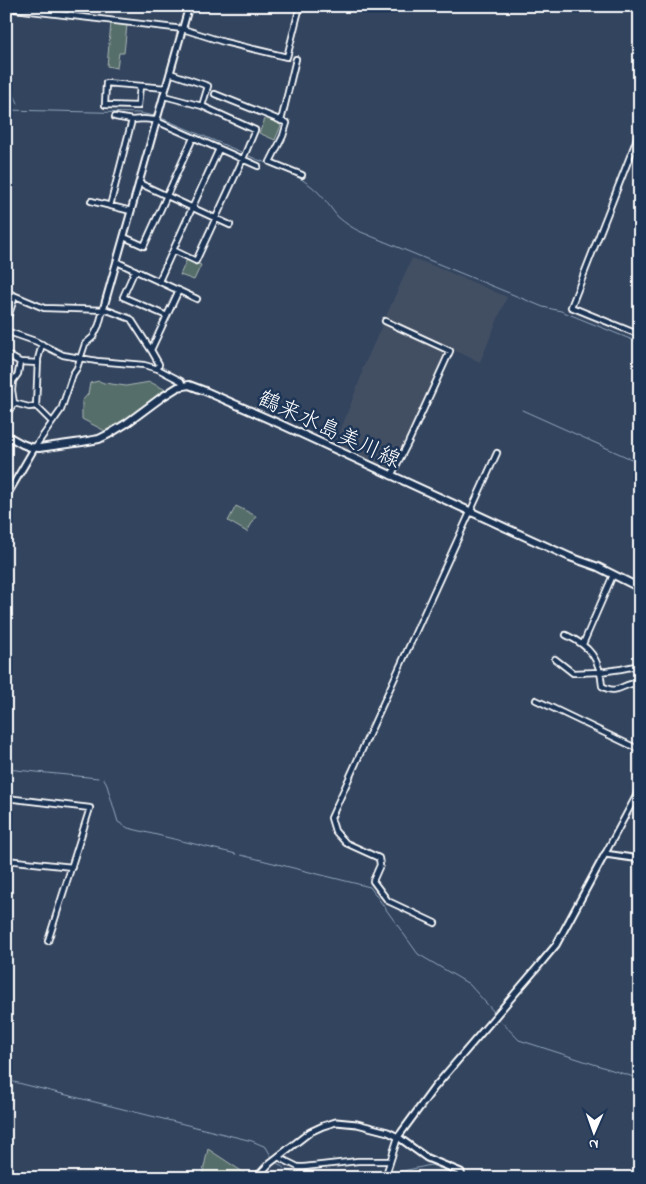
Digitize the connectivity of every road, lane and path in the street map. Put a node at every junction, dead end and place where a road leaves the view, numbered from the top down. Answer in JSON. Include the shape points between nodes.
{"nodes":[{"id":1,"x":71,"y":6,"type":"edge"},
{"id":2,"x":190,"y":6,"type":"edge"},
{"id":3,"x":300,"y":6,"type":"edge"},
{"id":4,"x":6,"y":8,"type":"edge"},
{"id":5,"x":70,"y":15,"type":"junction"},
{"id":6,"x":182,"y":30,"type":"junction"},
{"id":7,"x":296,"y":59,"type":"dead end"},
{"id":8,"x":170,"y":74,"type":"junction"},
{"id":9,"x":140,"y":86,"type":"junction"},
{"id":10,"x":166,"y":88,"type":"junction"},
{"id":11,"x":215,"y":94,"type":"dead end"},
{"id":12,"x":164,"y":96,"type":"junction"},
{"id":13,"x":202,"y":106,"type":"junction"},
{"id":14,"x":115,"y":117,"type":"dead end"},
{"id":15,"x":157,"y":118,"type":"junction"},
{"id":16,"x":132,"y":120,"type":"junction"},
{"id":17,"x":282,"y":120,"type":"junction"},
{"id":18,"x":640,"y":126,"type":"edge"},
{"id":19,"x":194,"y":138,"type":"junction"},
{"id":20,"x":638,"y":142,"type":"edge"},
{"id":21,"x":219,"y":149,"type":"junction"},
{"id":22,"x":243,"y":159,"type":"junction"},
{"id":23,"x":258,"y":166,"type":"dead end"},
{"id":24,"x":302,"y":175,"type":"dead end"},
{"id":25,"x":139,"y":184,"type":"junction"},
{"id":26,"x":167,"y":195,"type":"junction"},
{"id":27,"x":91,"y":201,"type":"dead end"},
{"id":28,"x":110,"y":206,"type":"junction"},
{"id":29,"x":192,"y":207,"type":"junction"},
{"id":30,"x":131,"y":211,"type":"junction"},
{"id":31,"x":216,"y":218,"type":"junction"},
{"id":32,"x":230,"y":225,"type":"dead end"},
{"id":33,"x":124,"y":237,"type":"junction"},
{"id":34,"x":173,"y":250,"type":"junction"},
{"id":35,"x":116,"y":262,"type":"junction"},
{"id":36,"x":134,"y":270,"type":"junction"},
{"id":37,"x":159,"y":281,"type":"junction"},
{"id":38,"x":179,"y":290,"type":"junction"},
{"id":39,"x":6,"y":292,"type":"edge"},
{"id":40,"x":15,"y":296,"type":"junction"},
{"id":41,"x":197,"y":299,"type":"dead end"},
{"id":42,"x":103,"y":310,"type":"junction"},
{"id":43,"x":167,"y":316,"type":"junction"},
{"id":44,"x":385,"y":321,"type":"dead end"},
{"id":45,"x":6,"y":322,"type":"edge"},
{"id":46,"x":6,"y":331,"type":"edge"},
{"id":47,"x":640,"y":335,"type":"edge"},
{"id":48,"x":42,"y":344,"type":"junction"},
{"id":49,"x":151,"y":350,"type":"junction"},
{"id":50,"x":6,"y":354,"type":"edge"},
{"id":51,"x":80,"y":358,"type":"junction"},
{"id":52,"x":20,"y":362,"type":"junction"},
{"id":53,"x":38,"y":363,"type":"junction"},
{"id":54,"x":158,"y":369,"type":"junction"},
{"id":55,"x":183,"y":386,"type":"junction"},
{"id":56,"x":14,"y":403,"type":"junction"},
{"id":57,"x":36,"y":406,"type":"junction"},
{"id":58,"x":6,"y":415,"type":"edge"},
{"id":59,"x":52,"y":422,"type":"junction"},
{"id":60,"x":6,"y":435,"type":"edge"},
{"id":61,"x":34,"y":448,"type":"junction"},
{"id":62,"x":497,"y":453,"type":"dead end"},
{"id":63,"x":391,"y":476,"type":"junction"},
{"id":64,"x":6,"y":497,"type":"edge"},
{"id":65,"x":470,"y":512,"type":"junction"},
{"id":66,"x":613,"y":575,"type":"junction"},
{"id":67,"x":640,"y":588,"type":"edge"},
{"id":68,"x":566,"y":635,"type":"dead end"},
{"id":69,"x":583,"y":644,"type":"junction"},
{"id":70,"x":556,"y":659,"type":"dead end"},
{"id":71,"x":640,"y":665,"type":"edge"},
{"id":72,"x":600,"y":672,"type":"junction"},
{"id":73,"x":640,"y":683,"type":"edge"},
{"id":74,"x":536,"y":700,"type":"dead end"},
{"id":75,"x":640,"y":749,"type":"edge"},
{"id":76,"x":640,"y":783,"type":"edge"},
{"id":77,"x":638,"y":796,"type":"edge"},
{"id":78,"x":6,"y":798,"type":"edge"},
{"id":79,"x":605,"y":854,"type":"junction"},
{"id":80,"x":640,"y":859,"type":"edge"},
{"id":81,"x":6,"y":860,"type":"edge"},
{"id":82,"x":72,"y":867,"type":"junction"},
{"id":83,"x":435,"y":923,"type":"dead end"},
{"id":84,"x":48,"y":941,"type":"dead end"},
{"id":85,"x":398,"y":1137,"type":"junction"},
{"id":86,"x":278,"y":1157,"type":"junction"},
{"id":87,"x":390,"y":1161,"type":"junction"},
{"id":88,"x":461,"y":1175,"type":"edge"},
{"id":89,"x":386,"y":1177,"type":"edge"},
{"id":90,"x":256,"y":1178,"type":"edge"},
{"id":91,"x":456,"y":1178,"type":"edge"}],
"edges":[{"from":1,"to":5,"type":"street"},
{"from":2,"to":6,"type":"street"},
{"from":3,"to":6,"type":"street","via":[[287,57]]},
{"from":4,"to":5,"type":"street"},
{"from":5,"to":6,"type":"street"},
{"from":6,"to":8,"type":"street"},
{"from":7,"to":17,"type":"street"},
{"from":8,"to":10,"type":"street"},
{"from":8,"to":13,"type":"street","via":[[208,86]]},
{"from":9,"to":9,"type":"street","via":[[106,83],[105,105],[138,106]]},
{"from":9,"to":10,"type":"street"},
{"from":10,"to":12,"type":"street"},
{"from":11,"to":17,"type":"street"},
{"from":12,"to":13,"type":"street"},
{"from":12,"to":15,"type":"street"},
{"from":13,"to":22,"type":"street","via":[[255,130]]},
{"from":14,"to":16,"type":"street"},
{"from":15,"to":16,"type":"street"},
{"from":15,"to":19,"type":"street"},
{"from":15,"to":25,"type":"street"},
{"from":16,"to":28,"type":"street"},
{"from":17,"to":24,"type":"street","via":[[287,122],[270,162]]},
{"from":18,"to":20,"type":"street"},
{"from":19,"to":21,"type":"street"},
{"from":19,"to":26,"type":"street"},
{"from":20,"to":47,"type":"street","via":[[571,308]]},
{"from":21,"to":22,"type":"street"},
{"from":21,"to":29,"type":"street"},
{"from":22,"to":23,"type":"street"},
{"from":22,"to":31,"type":"street"},
{"from":25,"to":26,"type":"street"},
{"from":25,"to":30,"type":"street"},
{"from":26,"to":29,"type":"street"},
{"from":26,"to":33,"type":"street","via":[[144,246]]},
{"from":27,"to":28,"type":"street"},
{"from":28,"to":30,"type":"street"},
{"from":29,"to":31,"type":"street"},
{"from":29,"to":34,"type":"street"},
{"from":30,"to":33,"type":"street"},
{"from":31,"to":32,"type":"street"},
{"from":31,"to":34,"type":"street","via":[[196,261]]},
{"from":33,"to":35,"type":"street"},
{"from":34,"to":37,"type":"street"},
{"from":35,"to":36,"type":"street"},
{"from":35,"to":42,"type":"street"},
{"from":36,"to":37,"type":"street"},
{"from":36,"to":43,"type":"street","via":[[123,297]]},
{"from":37,"to":38,"type":"street"},
{"from":38,"to":41,"type":"street"},
{"from":38,"to":43,"type":"street"},
{"from":39,"to":40,"type":"street"},
{"from":40,"to":42,"type":"street","via":[[44,308]]},
{"from":40,"to":45,"type":"street"},
{"from":42,"to":49,"type":"street","via":[[131,319]]},
{"from":42,"to":51,"type":"street","via":[[99,325],[85,344]]},
{"from":43,"to":49,"type":"street"},
{"from":44,"to":63,"type":"street","via":[[450,352]]},
{"from":46,"to":48,"type":"street"},
{"from":48,"to":51,"type":"street","via":[[64,355]]},
{"from":48,"to":53,"type":"street"},
{"from":49,"to":54,"type":"street","via":[[159,364]]},
{"from":50,"to":52,"type":"street"},
{"from":51,"to":54,"type":"street"},
{"from":51,"to":59,"type":"street","via":[[62,410]]},
{"from":52,"to":53,"type":"street"},
{"from":52,"to":56,"type":"street","via":[[13,381]]},
{"from":53,"to":57,"type":"street"},
{"from":54,"to":55,"type":"street","via":[[181,381]]},
{"from":55,"to":61,"type":"main road","via":[[99,439]]},
{"from":55,"to":63,"type":"main road","name":"鶴来水島美川線","via":[[205,391]]},
{"from":56,"to":57,"type":"street"},
{"from":56,"to":58,"type":"street"},
{"from":57,"to":59,"type":"street"},
{"from":59,"to":61,"type":"street"},
{"from":60,"to":61,"type":"main road"},
{"from":61,"to":64,"type":"street"},
{"from":62,"to":65,"type":"street"},
{"from":63,"to":65,"type":"main road","name":"鶴来水島美川線"},
{"from":65,"to":66,"type":"main road","name":"鶴来水島美川線"},
{"from":65,"to":83,"type":"street","via":[[331,818],[346,843],[379,858],[380,865],[372,881],[388,901]]},
{"from":66,"to":67,"type":"main road","name":"鶴来水島美川線"},
{"from":66,"to":69,"type":"street"},
{"from":68,"to":69,"type":"street"},
{"from":69,"to":72,"type":"street","via":[[589,649]]},
{"from":70,"to":72,"type":"street","via":[[573,673]]},
{"from":71,"to":72,"type":"street"},
{"from":72,"to":73,"type":"street","via":[[603,688],[610,690]]},
{"from":74,"to":75,"type":"street"},
{"from":76,"to":77,"type":"street"},
{"from":77,"to":79,"type":"street"},
{"from":78,"to":82,"type":"street","via":[[90,808]]},
{"from":79,"to":80,"type":"street"},
{"from":79,"to":85,"type":"street","via":[[556,945],[434,1088]]},
{"from":81,"to":82,"type":"street"},
{"from":82,"to":84,"type":"street"},
{"from":85,"to":86,"type":"street","via":[[365,1126],[336,1122],[310,1132]]},
{"from":85,"to":87,"type":"street"},
{"from":85,"to":88,"type":"street","via":[[427,1158]]},
{"from":86,"to":87,"type":"street","via":[[304,1167]]},
{"from":86,"to":90,"type":"street"},
{"from":87,"to":89,"type":"street"},
{"from":88,"to":91,"type":"street"}]}
